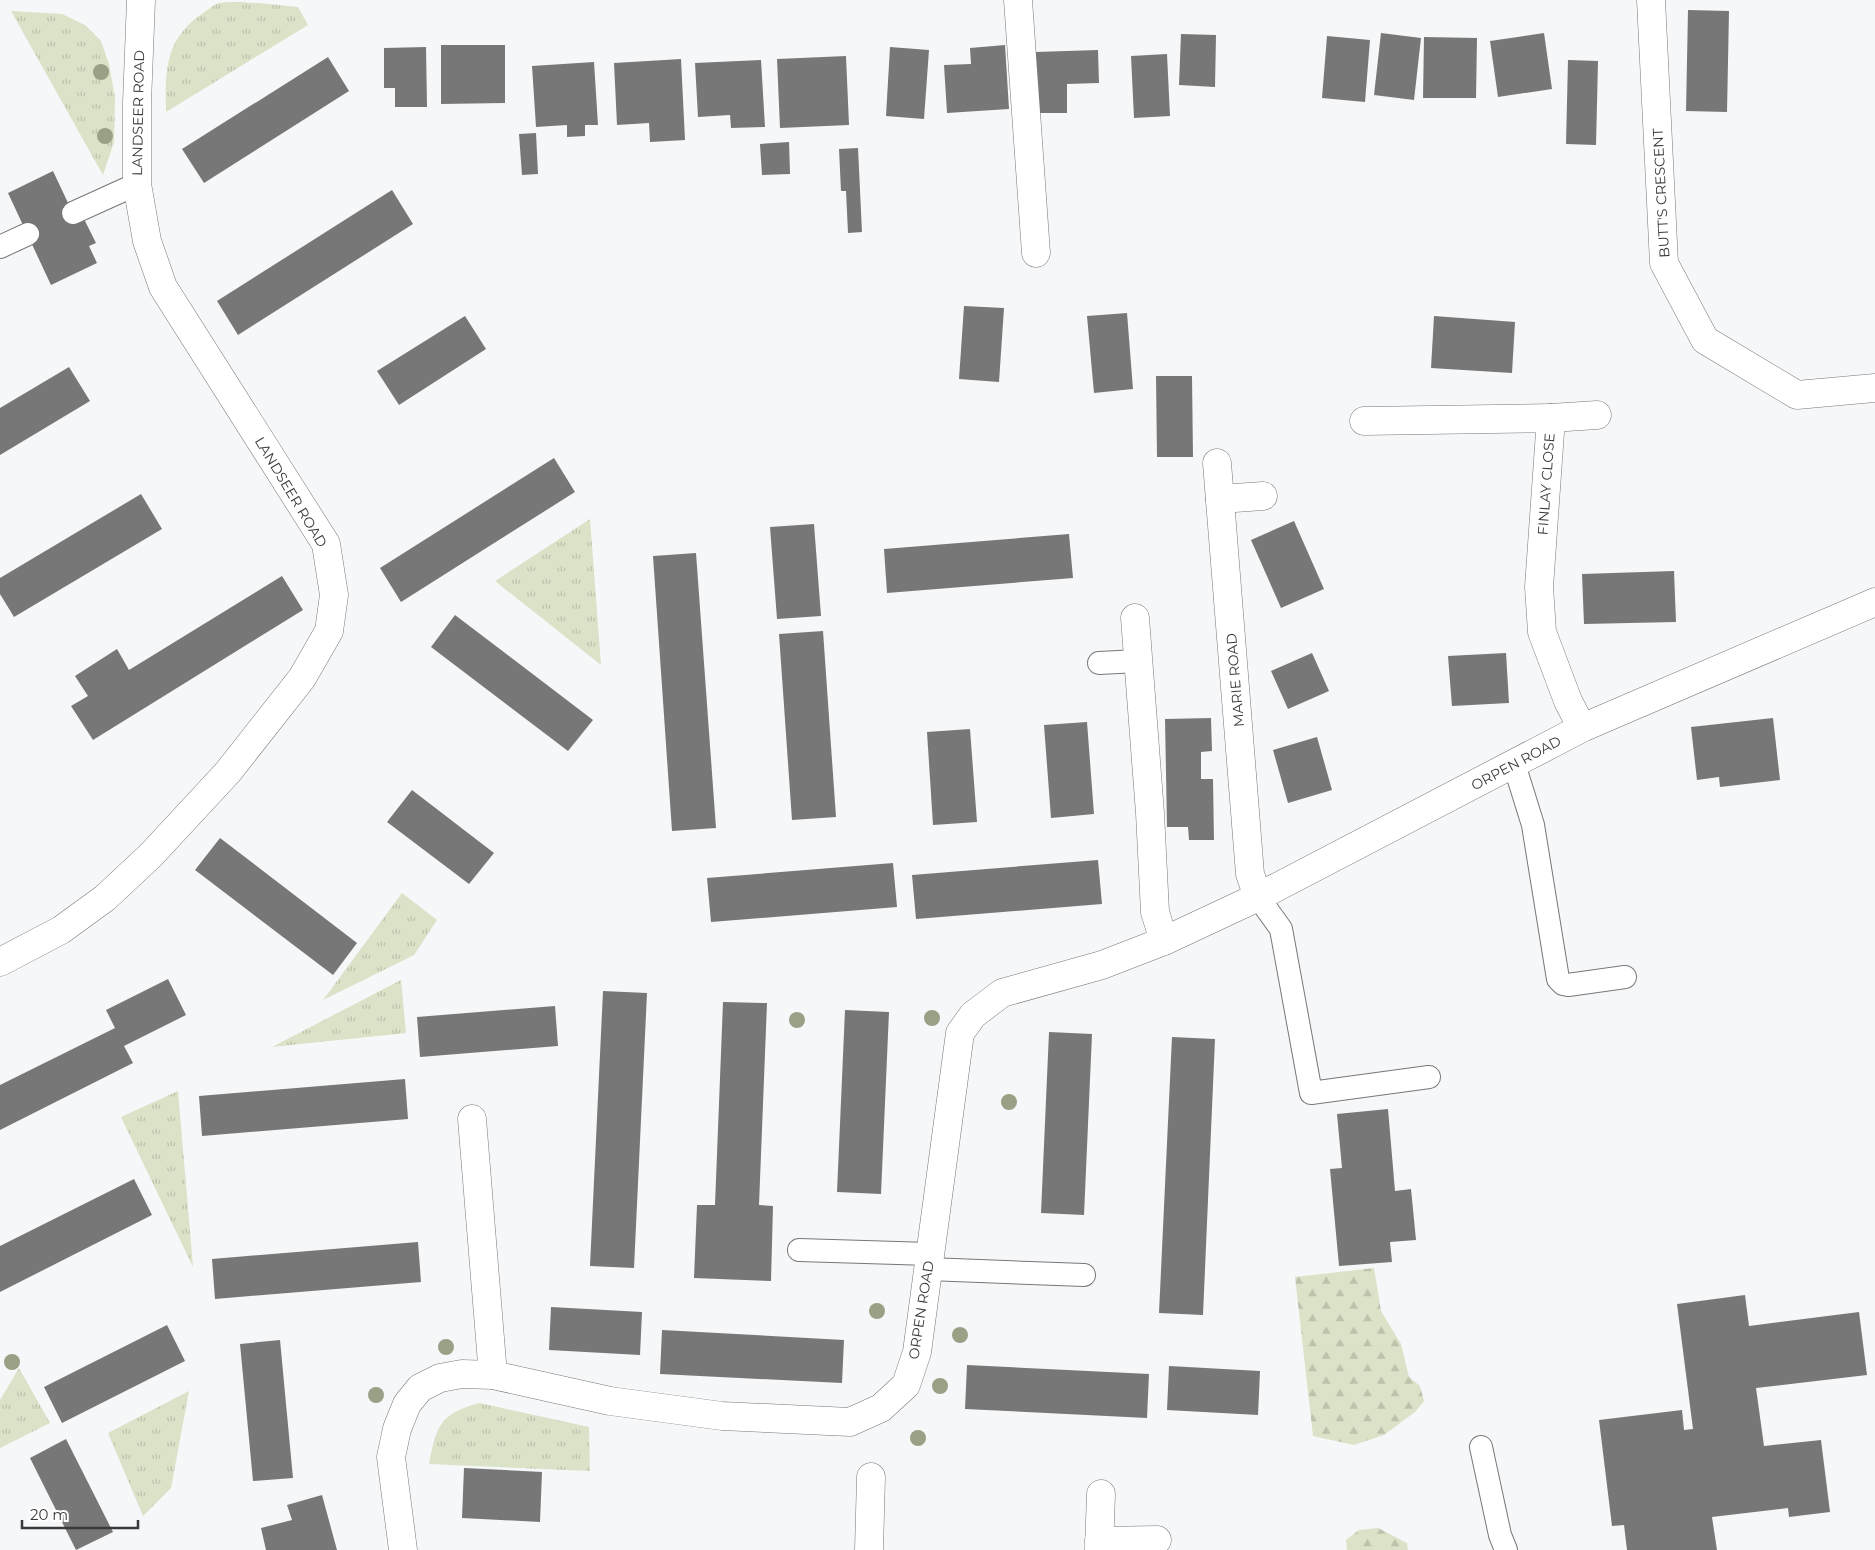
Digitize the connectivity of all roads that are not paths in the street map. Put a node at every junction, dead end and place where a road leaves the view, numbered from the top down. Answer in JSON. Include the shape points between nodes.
{"nodes":[{"id":1,"x":141,"y":0,"type":"edge"},
{"id":2,"x":1018,"y":0,"type":"edge"},
{"id":3,"x":1652,"y":0,"type":"edge"},
{"id":4,"x":137,"y":184,"type":"junction"},
{"id":5,"x":73,"y":213,"type":"dead end"},
{"id":6,"x":28,"y":234,"type":"dead end"},
{"id":7,"x":0,"y":247,"type":"edge"},
{"id":8,"x":1036,"y":253,"type":"dead end"},
{"id":9,"x":1875,"y":388,"type":"edge"},
{"id":10,"x":1597,"y":415,"type":"dead end"},
{"id":11,"x":1551,"y":418,"type":"junction"},
{"id":12,"x":1364,"y":420,"type":"dead end"},
{"id":13,"x":1218,"y":463,"type":"dead end"},
{"id":14,"x":1263,"y":496,"type":"dead end"},
{"id":15,"x":1220,"y":499,"type":"junction"},
{"id":16,"x":1875,"y":602,"type":"edge"},
{"id":17,"x":1134,"y":618,"type":"dead end"},
{"id":18,"x":1138,"y":661,"type":"junction"},
{"id":19,"x":1099,"y":663,"type":"dead end"},
{"id":20,"x":1582,"y":728,"type":"junction"},
{"id":21,"x":1514,"y":764,"type":"junction"},
{"id":22,"x":1258,"y":897,"type":"junction"},
{"id":23,"x":1164,"y":941,"type":"junction"},
{"id":24,"x":0,"y":962,"type":"edge"},
{"id":25,"x":1625,"y":977,"type":"dead end"},
{"id":26,"x":1428,"y":1077,"type":"dead end"},
{"id":27,"x":472,"y":1119,"type":"dead end"},
{"id":28,"x":799,"y":1250,"type":"dead end"},
{"id":29,"x":929,"y":1261,"type":"junction"},
{"id":30,"x":1084,"y":1275,"type":"dead end"},
{"id":31,"x":493,"y":1375,"type":"junction"},
{"id":32,"x":1481,"y":1447,"type":"dead end"},
{"id":33,"x":871,"y":1477,"type":"dead end"},
{"id":34,"x":1101,"y":1494,"type":"dead end"},
{"id":35,"x":1157,"y":1540,"type":"dead end"},
{"id":36,"x":1099,"y":1546,"type":"edge"},
{"id":37,"x":403,"y":1550,"type":"edge"},
{"id":38,"x":869,"y":1550,"type":"edge"},
{"id":39,"x":1506,"y":1550,"type":"edge"}],
"edges":[{"from":1,"to":4,"type":"street","name":"LANDSEER ROAD"},
{"from":2,"to":8,"type":"street"},
{"from":3,"to":9,"type":"street","name":"BUTT'S CRESCENT","via":[[1664,264],[1705,340],[1797,395]]},
{"from":4,"to":5,"type":"lane"},
{"from":4,"to":24,"type":"street","name":"LANDSEER ROAD","via":[[147,241],[163,287],[326,544],[334,595],[329,631],[291,693],[228,772],[151,855],[105,898],[61,930]]},
{"from":6,"to":7,"type":"lane"},
{"from":10,"to":11,"type":"street"},
{"from":11,"to":12,"type":"street","name":"FINLAY CLOSE"},
{"from":11,"to":20,"type":"street","name":"FINLAY CLOSE","via":[[1539,587],[1542,632],[1568,701]]},
{"from":13,"to":15,"type":"street","name":"MARIE ROAD"},
{"from":14,"to":15,"type":"street"},
{"from":15,"to":22,"type":"street","name":"MARIE ROAD","via":[[1250,874]]},
{"from":16,"to":20,"type":"street","name":"ORPEN ROAD"},
{"from":17,"to":18,"type":"street"},
{"from":18,"to":19,"type":"lane"},
{"from":18,"to":23,"type":"street","via":[[1155,912]]},
{"from":20,"to":21,"type":"street","name":"ORPEN ROAD"},
{"from":21,"to":22,"type":"street","name":"ORPEN ROAD"},
{"from":21,"to":25,"type":"lane","via":[[1532,826],[1558,979],[1568,985]]},
{"from":22,"to":23,"type":"street","name":"ORPEN ROAD"},
{"from":22,"to":26,"type":"lane","via":[[1281,929],[1310,1093]]},
{"from":23,"to":29,"type":"street","name":"ORPEN ROAD","via":[[1102,965],[1002,993],[973,1015],[960,1033]]},
{"from":27,"to":31,"type":"street"},
{"from":28,"to":29,"type":"lane"},
{"from":29,"to":30,"type":"lane"},
{"from":29,"to":31,"type":"street","name":"ORPEN ROAD","via":[[918,1352],[906,1385],[881,1408],[850,1422],[722,1416],[610,1401]]},
{"from":31,"to":37,"type":"street","name":"ORPEN ROAD","via":[[462,1374],[440,1378],[420,1388],[408,1404],[397,1429],[391,1458]]},
{"from":32,"to":39,"type":"lane"},
{"from":33,"to":38,"type":"street"},
{"from":34,"to":36,"type":"street"},
{"from":35,"to":36,"type":"street"}]}
